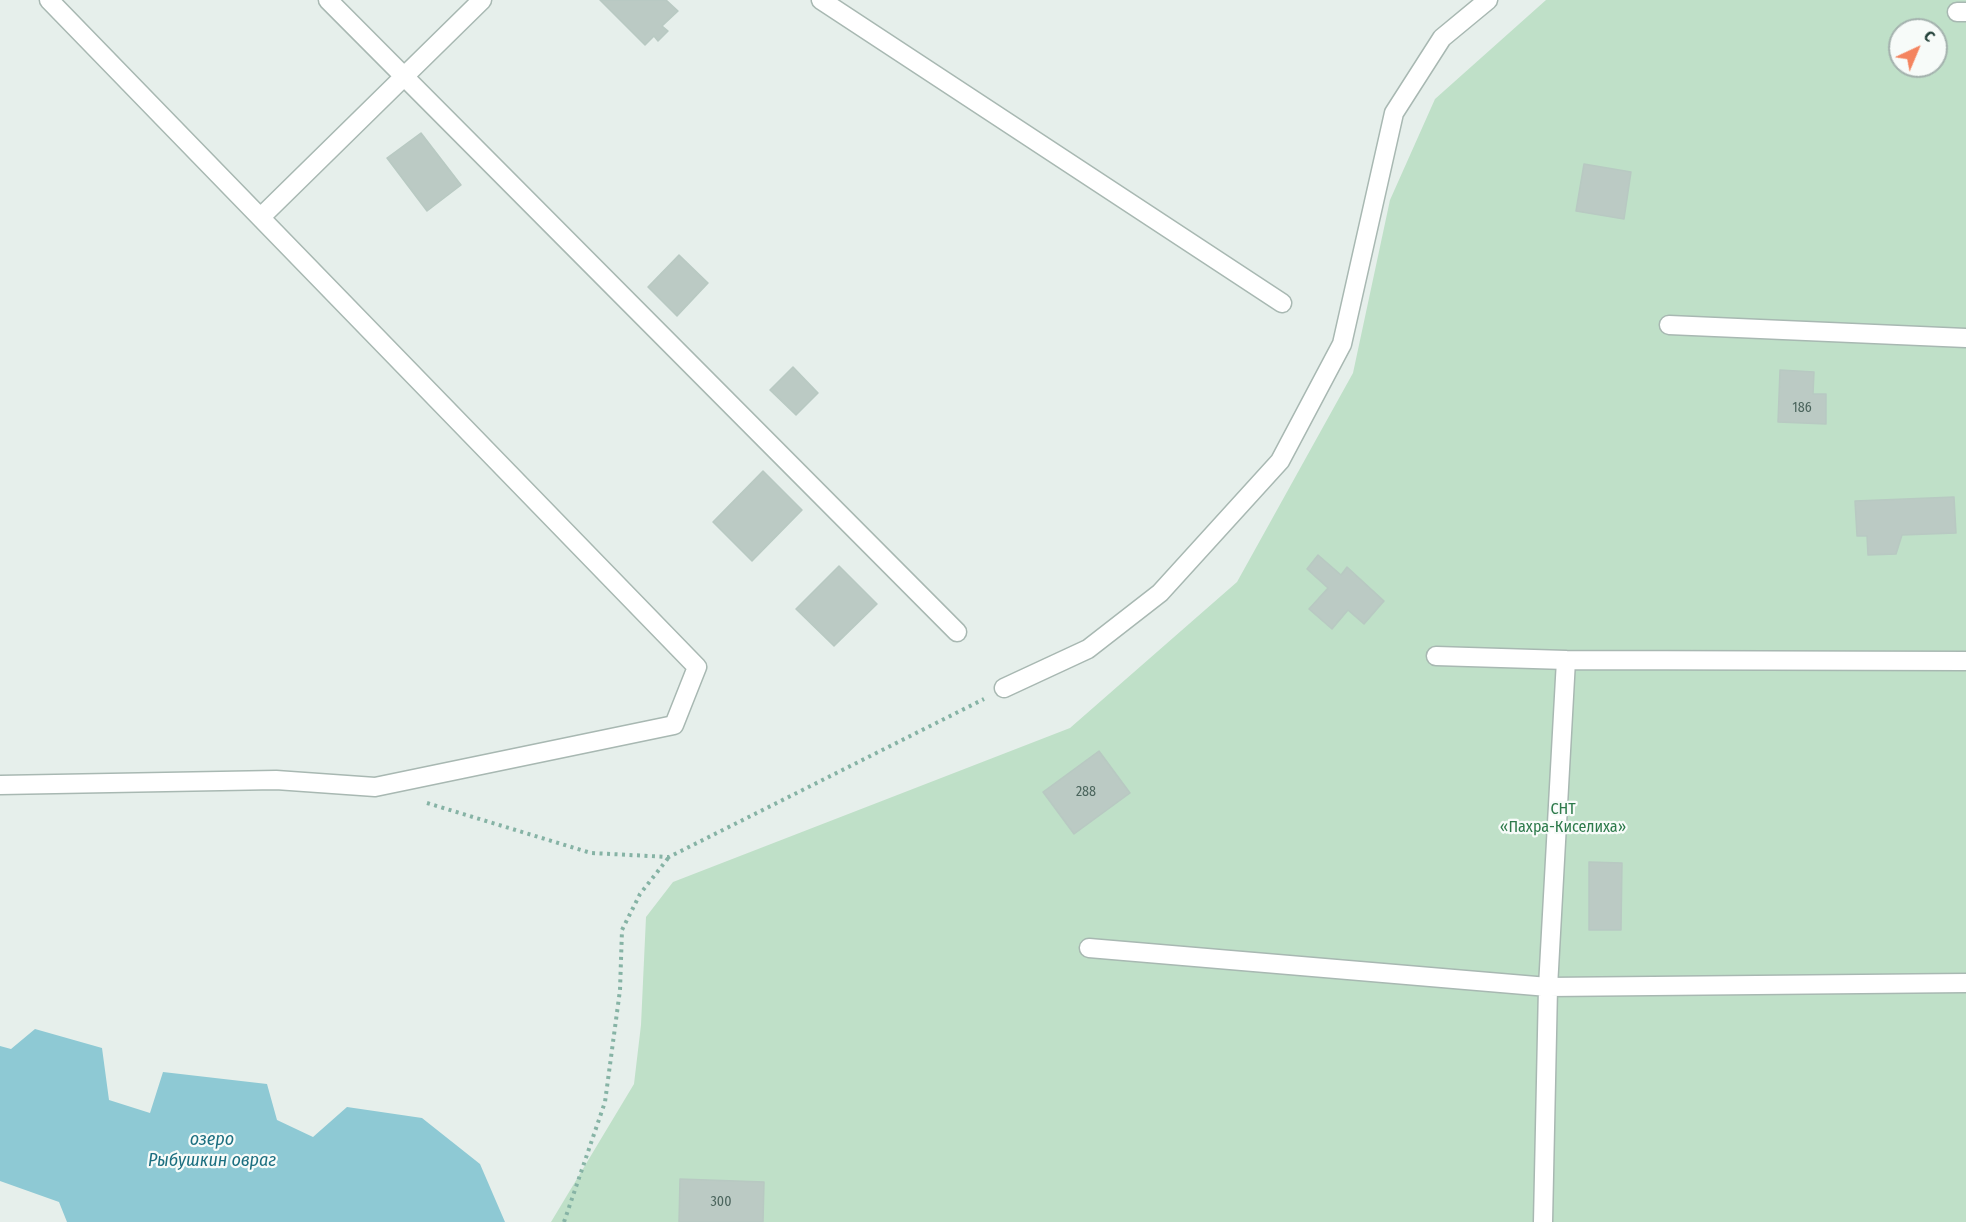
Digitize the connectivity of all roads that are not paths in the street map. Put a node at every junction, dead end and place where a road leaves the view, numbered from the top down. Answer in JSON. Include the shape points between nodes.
{"nodes":[{"id":1,"x":49,"y":0,"type":"edge"},
{"id":2,"x":328,"y":0,"type":"edge"},
{"id":3,"x":482,"y":0,"type":"edge"},
{"id":4,"x":821,"y":0,"type":"edge"},
{"id":5,"x":1488,"y":0,"type":"edge"},
{"id":6,"x":404,"y":78,"type":"junction"},
{"id":7,"x":261,"y":217,"type":"junction"},
{"id":8,"x":1282,"y":303,"type":"dead end"},
{"id":9,"x":1669,"y":325,"type":"dead end"},
{"id":10,"x":1966,"y":338,"type":"edge"},
{"id":11,"x":957,"y":632,"type":"dead end"},
{"id":12,"x":1436,"y":656,"type":"dead end"},
{"id":13,"x":1566,"y":660,"type":"junction"},
{"id":14,"x":1966,"y":661,"type":"edge"},
{"id":15,"x":1004,"y":688,"type":"road end"},
{"id":16,"x":0,"y":785,"type":"edge"},
{"id":17,"x":1089,"y":948,"type":"dead end"},
{"id":18,"x":1966,"y":983,"type":"edge"},
{"id":19,"x":1548,"y":987,"type":"junction"},
{"id":20,"x":1543,"y":1222,"type":"edge"}],
"edges":[{"from":1,"to":7,"type":"street"},
{"from":2,"to":6,"type":"street"},
{"from":3,"to":6,"type":"street"},
{"from":4,"to":8,"type":"street"},
{"from":5,"to":15,"type":"street","via":[[1442,38],[1394,113],[1342,344],[1280,461],[1160,593],[1088,649]]},
{"from":6,"to":7,"type":"street"},
{"from":6,"to":11,"type":"street"},
{"from":7,"to":16,"type":"street","via":[[697,667],[674,724],[375,787],[276,780]]},
{"from":9,"to":10,"type":"street"},
{"from":12,"to":13,"type":"street"},
{"from":13,"to":14,"type":"street"},
{"from":13,"to":19,"type":"street"},
{"from":17,"to":19,"type":"street"},
{"from":18,"to":19,"type":"street"},
{"from":19,"to":20,"type":"street"}]}
